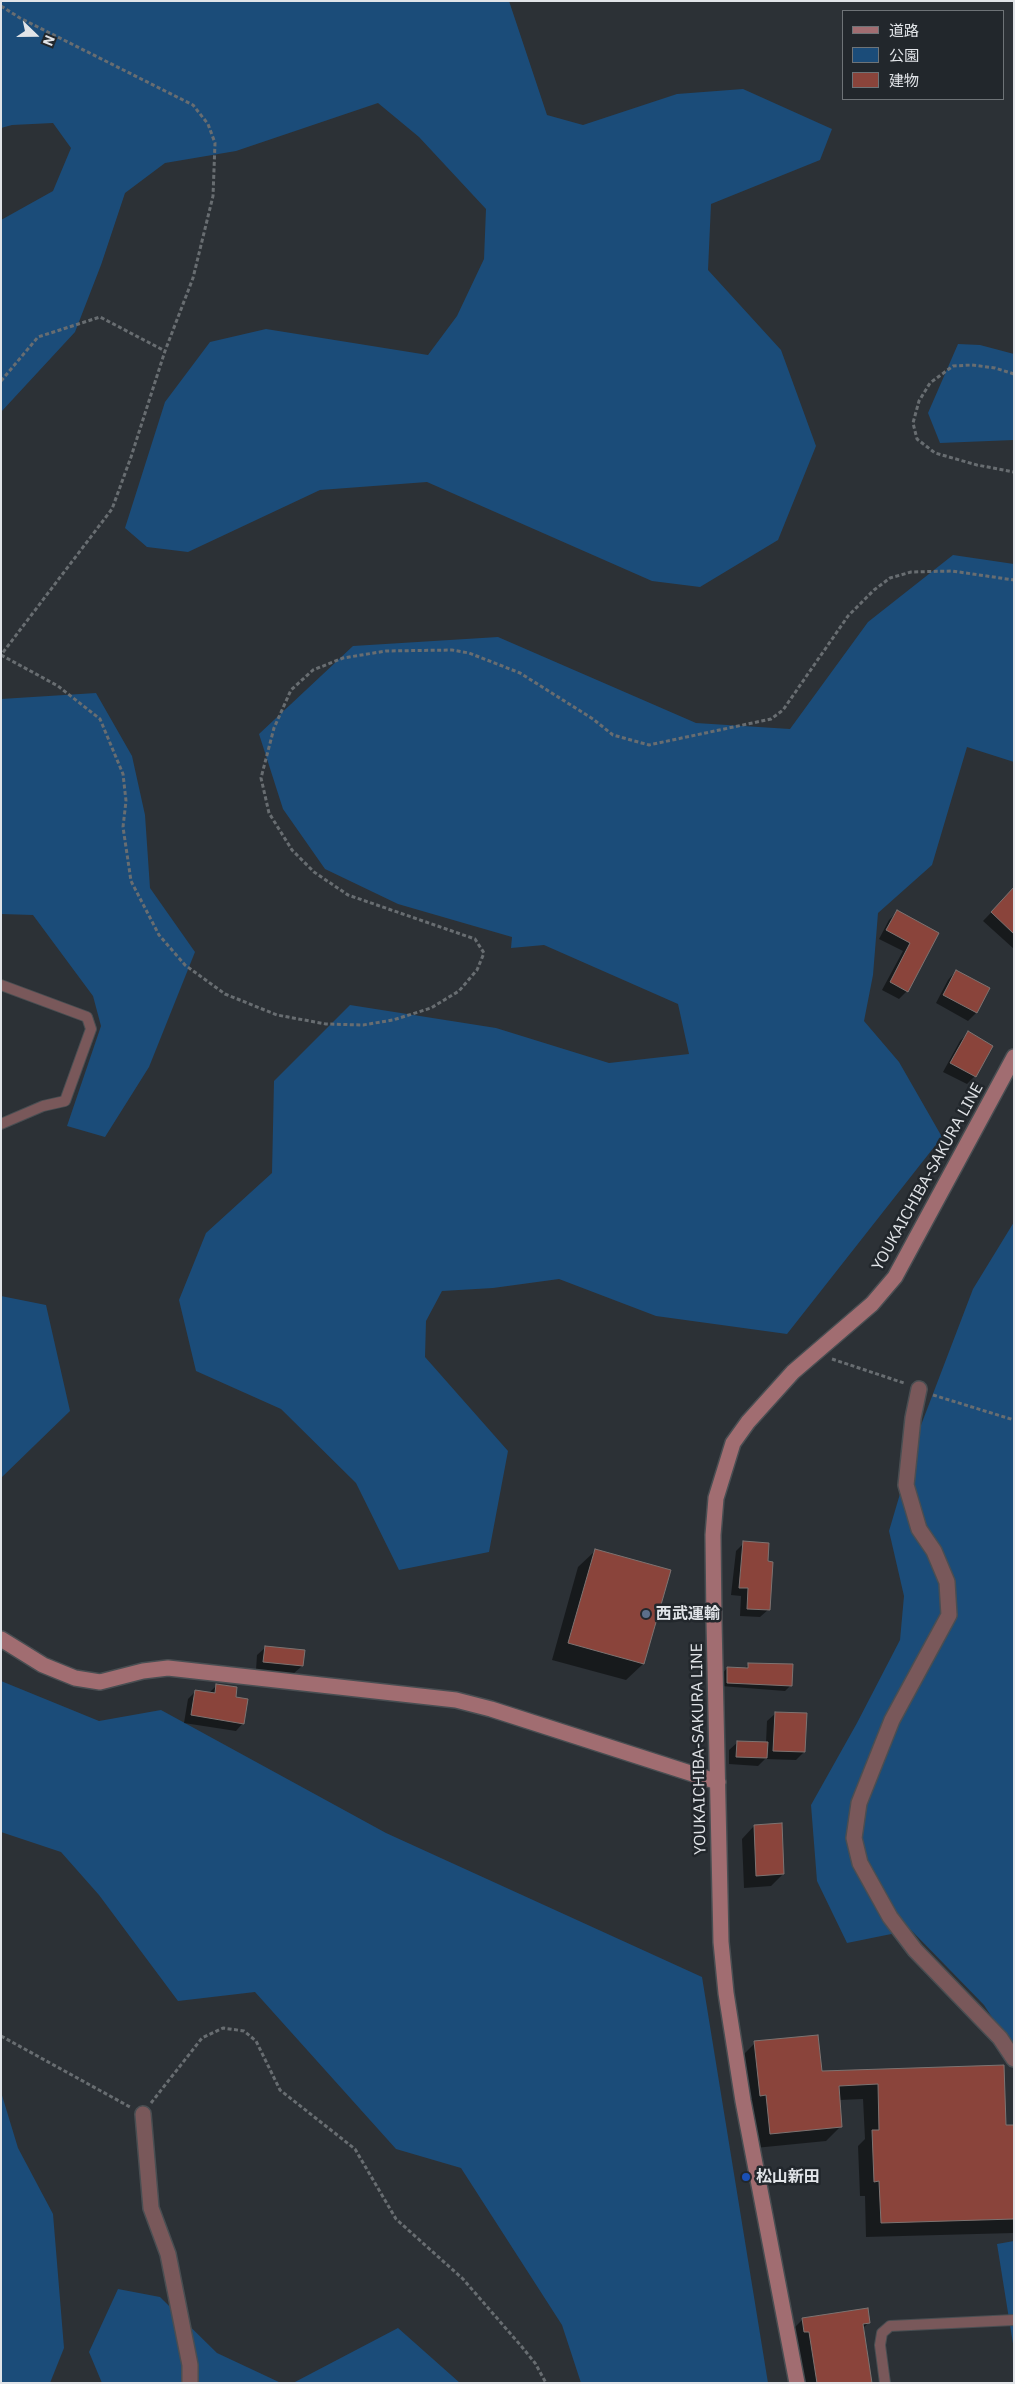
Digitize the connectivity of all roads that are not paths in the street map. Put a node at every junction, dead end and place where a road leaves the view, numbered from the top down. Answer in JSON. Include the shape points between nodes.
{"nodes":[{"id":1,"x":1,"y":985,"type":"edge"},
{"id":2,"x":1014,"y":1057,"type":"edge"},
{"id":3,"x":1,"y":1124,"type":"edge"},
{"id":4,"x":919,"y":1389,"type":"road end"},
{"id":5,"x":1,"y":1640,"type":"edge"},
{"id":6,"x":718,"y":1782,"type":"junction"},
{"id":7,"x":1014,"y":2059,"type":"edge"},
{"id":8,"x":143,"y":2114,"type":"road end"},
{"id":9,"x":1014,"y":2320,"type":"edge"},
{"id":10,"x":190,"y":2383,"type":"edge"},
{"id":11,"x":797,"y":2383,"type":"edge"},
{"id":12,"x":885,"y":2383,"type":"edge"}],
"edges":[{"from":1,"to":3,"type":"lane","via":[[87,1017],[91,1029],[65,1101],[43,1106]]},
{"from":2,"to":6,"type":"main road","name":"YOUKAICHIBA-SAKURA LINE","via":[[895,1277],[872,1304],[793,1372],[733,1443],[716,1498],[713,1545]]},
{"from":4,"to":7,"type":"street","via":[[906,1485],[919,1529],[934,1550],[947,1582],[949,1615],[892,1720],[859,1803],[854,1838],[860,1863],[890,1917],[915,1950],[1000,2038]]},
{"from":5,"to":6,"type":"main road","via":[[44,1665],[75,1678],[100,1682],[168,1668],[456,1700]]},
{"from":6,"to":11,"type":"main road","name":"YOUKAICHIBA-SAKURA LINE","via":[[721,1942],[726,1993],[743,2101]]},
{"from":8,"to":10,"type":"street","via":[[151,2208],[168,2254],[190,2365]]},
{"from":9,"to":12,"type":"lane","via":[[890,2326],[882,2333],[880,2345]]}]}
